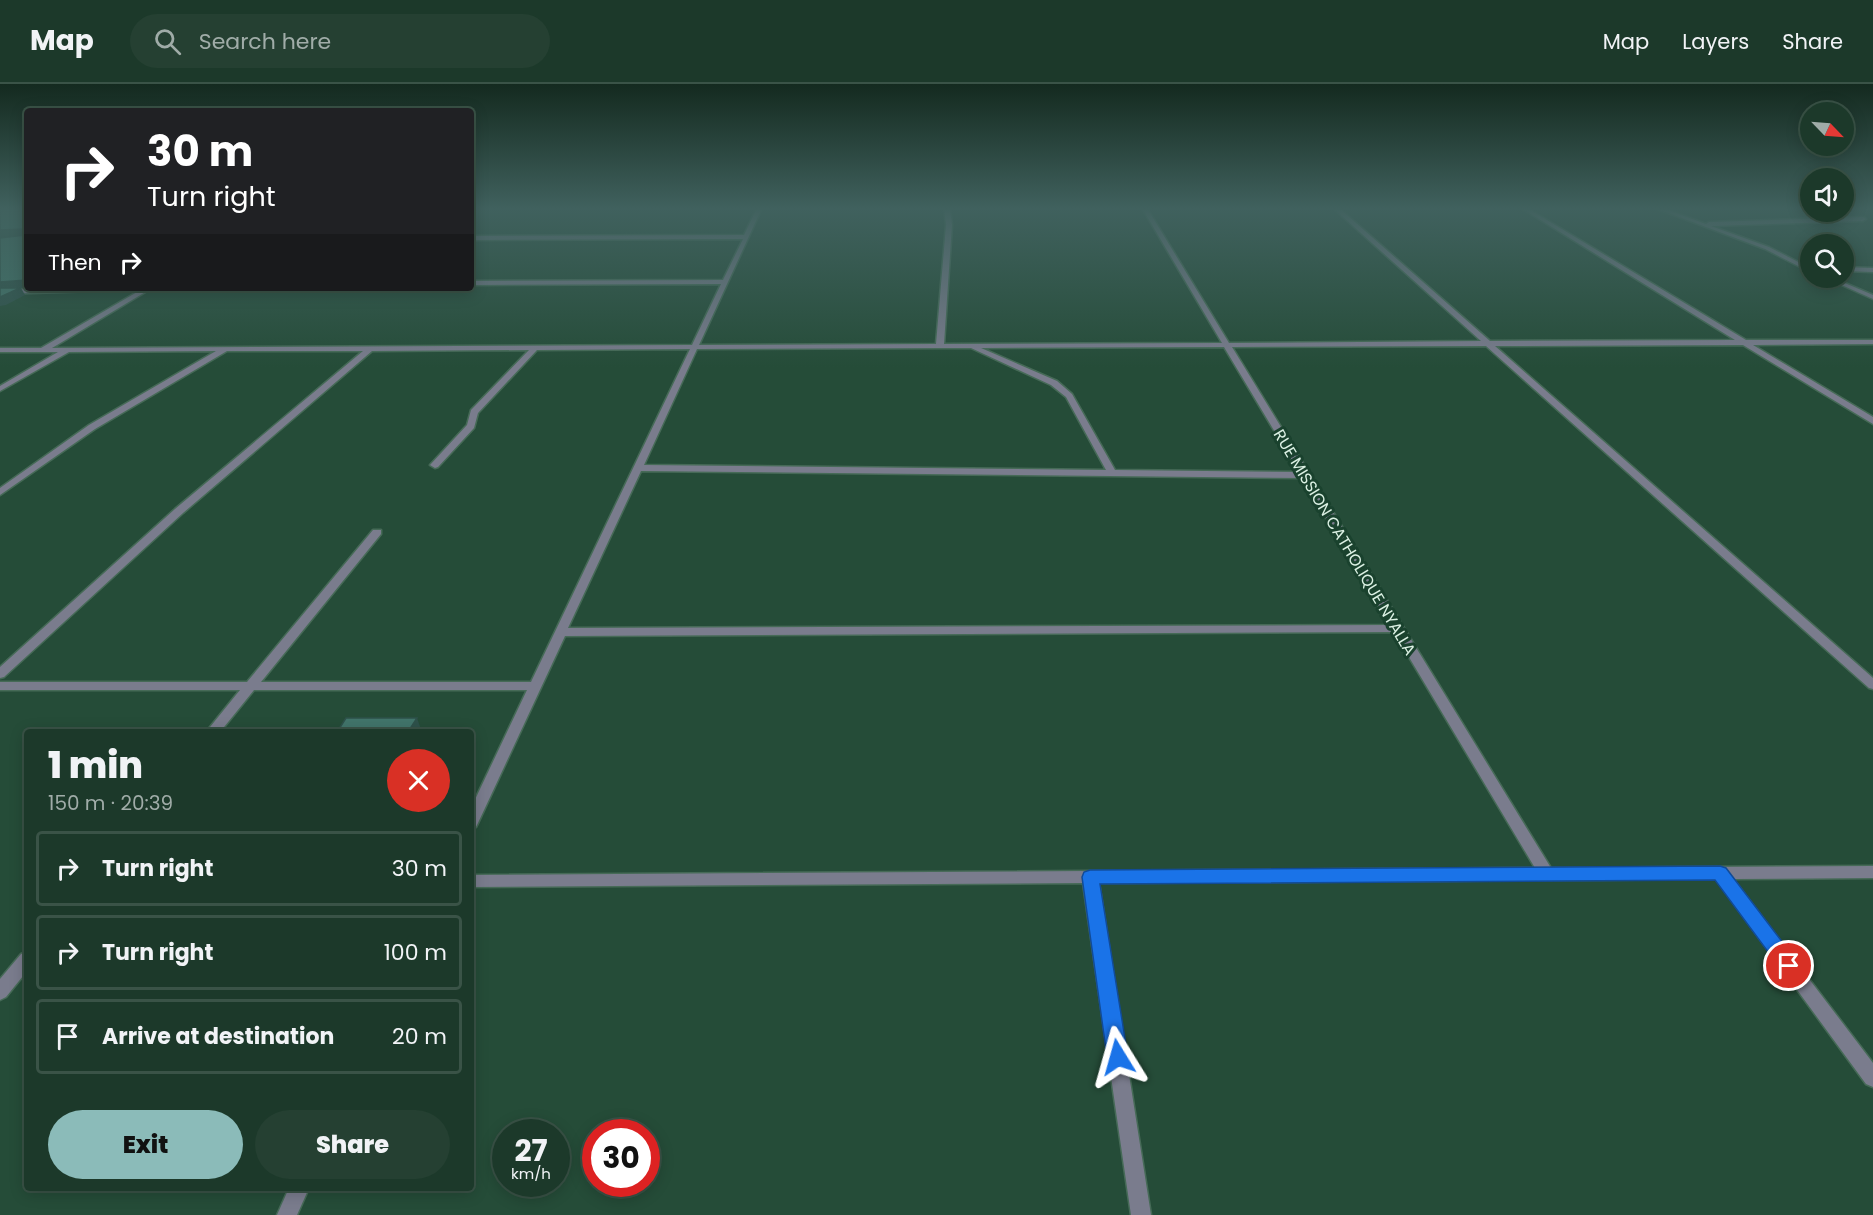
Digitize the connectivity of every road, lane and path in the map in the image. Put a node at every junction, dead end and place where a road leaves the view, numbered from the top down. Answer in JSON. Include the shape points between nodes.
{"nodes":[{"id":1,"x":735,"y":261,"type":"edge"},
{"id":2,"x":946,"y":261,"type":"edge"},
{"id":3,"x":1176,"y":261,"type":"edge"},
{"id":4,"x":1394,"y":261,"type":"edge"},
{"id":5,"x":1610,"y":261,"type":"edge"},
{"id":6,"x":1854,"y":269,"type":"edge"},
{"id":7,"x":1873,"y":270,"type":"edge"},
{"id":8,"x":725,"y":282,"type":"junction"},
{"id":9,"x":474,"y":283,"type":"edge"},
{"id":10,"x":1852,"y":288,"type":"edge"},
{"id":11,"x":32,"y":291,"type":"edge"},
{"id":12,"x":144,"y":291,"type":"edge"},
{"id":13,"x":0,"y":292,"type":"edge"},
{"id":14,"x":1873,"y":297,"type":"edge"},
{"id":15,"x":1743,"y":342,"type":"junction"},
{"id":16,"x":1873,"y":342,"type":"edge"},
{"id":17,"x":1487,"y":344,"type":"junction"},
{"id":18,"x":1226,"y":345,"type":"junction"},
{"id":19,"x":940,"y":346,"type":"junction"},
{"id":20,"x":971,"y":346,"type":"junction"},
{"id":21,"x":695,"y":347,"type":"junction"},
{"id":22,"x":371,"y":348,"type":"junction"},
{"id":23,"x":535,"y":348,"type":"junction"},
{"id":24,"x":225,"y":349,"type":"junction"},
{"id":25,"x":0,"y":350,"type":"edge"},
{"id":26,"x":42,"y":350,"type":"junction"},
{"id":27,"x":68,"y":350,"type":"junction"},
{"id":28,"x":0,"y":389,"type":"edge"},
{"id":29,"x":1873,"y":421,"type":"edge"},
{"id":30,"x":435,"y":465,"type":"dead end"},
{"id":31,"x":638,"y":468,"type":"junction"},
{"id":32,"x":1112,"y":473,"type":"junction"},
{"id":33,"x":1305,"y":475,"type":"junction"},
{"id":34,"x":0,"y":492,"type":"edge"},
{"id":35,"x":377,"y":532,"type":"dead end"},
{"id":36,"x":1398,"y":628,"type":"junction"},
{"id":37,"x":561,"y":632,"type":"junction"},
{"id":38,"x":0,"y":674,"type":"edge"},
{"id":39,"x":1873,"y":685,"type":"edge"},
{"id":40,"x":0,"y":686,"type":"edge"},
{"id":41,"x":250,"y":686,"type":"junction"},
{"id":42,"x":536,"y":686,"type":"junction"},
{"id":43,"x":215,"y":729,"type":"edge"},
{"id":44,"x":474,"y":817,"type":"edge"},
{"id":45,"x":1873,"y":872,"type":"edge"},
{"id":46,"x":1720,"y":873,"type":"junction"},
{"id":47,"x":1547,"y":874,"type":"junction"},
{"id":48,"x":1090,"y":877,"type":"junction"},
{"id":49,"x":474,"y":881,"type":"edge"},
{"id":50,"x":24,"y":963,"type":"edge"},
{"id":51,"x":0,"y":992,"type":"edge"},
{"id":52,"x":1873,"y":1078,"type":"edge"},
{"id":53,"x":298,"y":1191,"type":"edge"},
{"id":54,"x":287,"y":1215,"type":"edge"},
{"id":55,"x":1141,"y":1215,"type":"edge"}],
"edges":[{"from":1,"to":8,"type":"street"},
{"from":2,"to":19,"type":"street"},
{"from":3,"to":18,"type":"street","name":"RUE MISSION CATHOLIQUE NYALLA"},
{"from":4,"to":17,"type":"street"},
{"from":5,"to":15,"type":"street"},
{"from":6,"to":7,"type":"street"},
{"from":8,"to":9,"type":"street"},
{"from":8,"to":21,"type":"street"},
{"from":10,"to":14,"type":"street"},
{"from":11,"to":13,"type":"street"},
{"from":12,"to":26,"type":"street"},
{"from":15,"to":16,"type":"street"},
{"from":15,"to":17,"type":"street"},
{"from":15,"to":29,"type":"street"},
{"from":17,"to":18,"type":"street"},
{"from":17,"to":39,"type":"street"},
{"from":18,"to":20,"type":"street"},
{"from":18,"to":33,"type":"street","name":"RUE MISSION CATHOLIQUE NYALLA"},
{"from":19,"to":20,"type":"street"},
{"from":19,"to":21,"type":"street"},
{"from":20,"to":32,"type":"street","via":[[1054,383],[1069,396]]},
{"from":21,"to":23,"type":"street"},
{"from":21,"to":31,"type":"street"},
{"from":22,"to":23,"type":"street"},
{"from":22,"to":24,"type":"street"},
{"from":22,"to":38,"type":"street","via":[[179,511]]},
{"from":23,"to":30,"type":"street","via":[[474,412],[471,426]]},
{"from":24,"to":27,"type":"street"},
{"from":24,"to":34,"type":"street","via":[[92,427]]},
{"from":25,"to":26,"type":"street"},
{"from":26,"to":27,"type":"street"},
{"from":27,"to":28,"type":"street"},
{"from":31,"to":32,"type":"street"},
{"from":31,"to":37,"type":"street"},
{"from":32,"to":33,"type":"street"},
{"from":33,"to":36,"type":"street","name":"RUE MISSION CATHOLIQUE NYALLA"},
{"from":35,"to":41,"type":"street"},
{"from":36,"to":37,"type":"street"},
{"from":36,"to":47,"type":"street","name":"RUE MISSION CATHOLIQUE NYALLA"},
{"from":37,"to":42,"type":"street"},
{"from":40,"to":41,"type":"street"},
{"from":41,"to":42,"type":"street"},
{"from":41,"to":43,"type":"street"},
{"from":42,"to":44,"type":"street"},
{"from":45,"to":46,"type":"street"},
{"from":46,"to":47,"type":"street"},
{"from":46,"to":52,"type":"street"},
{"from":47,"to":48,"type":"street"},
{"from":48,"to":49,"type":"street"},
{"from":48,"to":55,"type":"street"},
{"from":50,"to":51,"type":"street"},
{"from":53,"to":54,"type":"street"}]}
